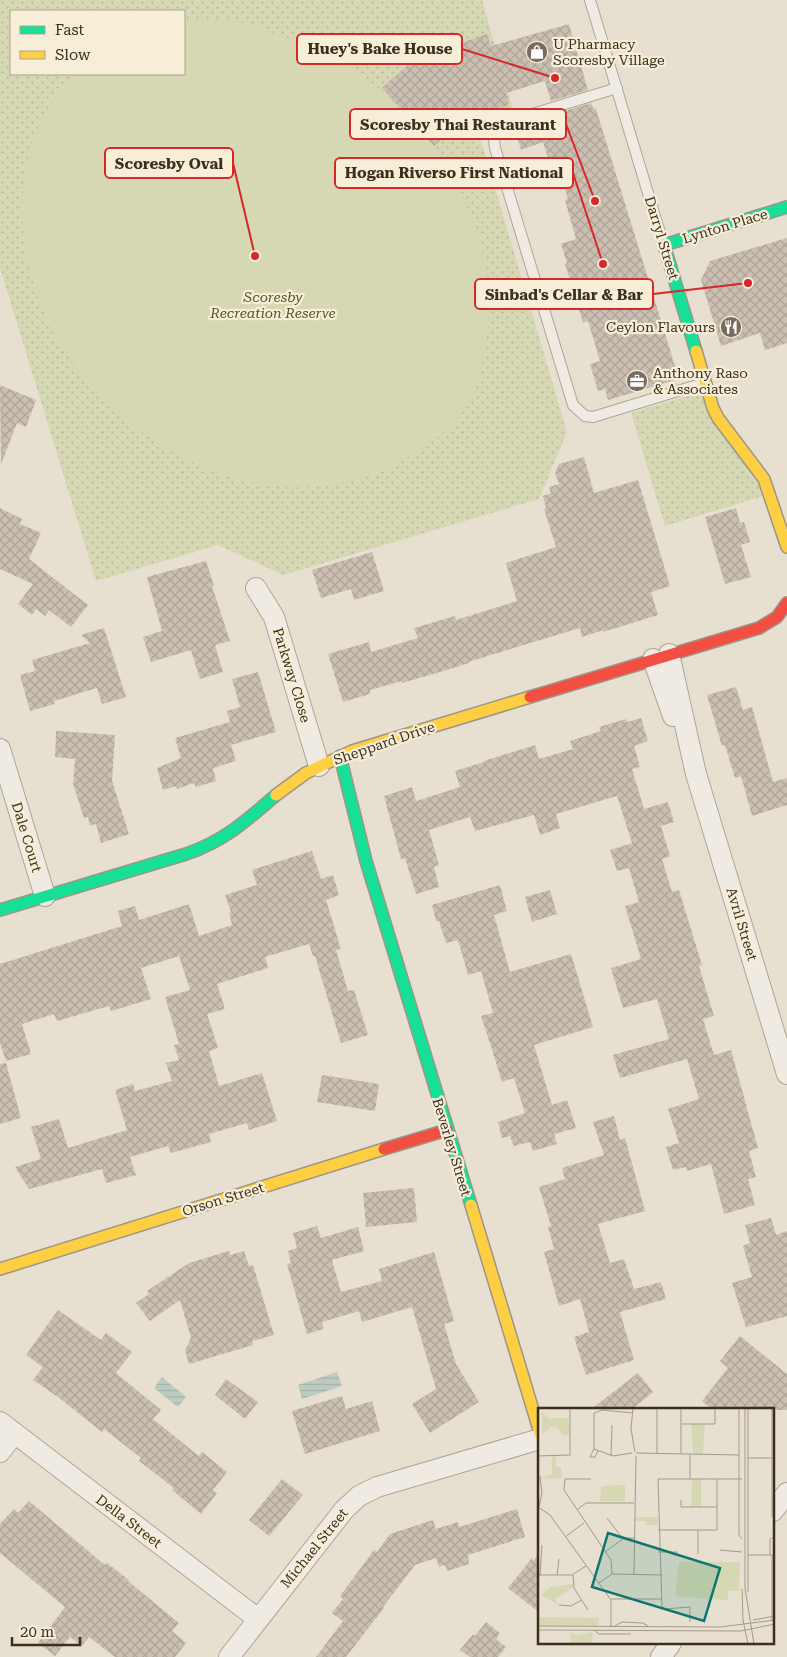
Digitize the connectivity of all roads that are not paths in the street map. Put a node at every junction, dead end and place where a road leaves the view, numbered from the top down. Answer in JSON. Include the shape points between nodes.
{"nodes":[{"id":1,"x":590,"y":0,"type":"edge"},
{"id":2,"x":617,"y":88,"type":"junction"},
{"id":3,"x":787,"y":207,"type":"edge"},
{"id":4,"x":664,"y":245,"type":"junction"},
{"id":5,"x":705,"y":383,"type":"junction"},
{"id":6,"x":787,"y":547,"type":"edge"},
{"id":7,"x":256,"y":588,"type":"dead end"},
{"id":8,"x":785,"y":606,"type":"edge"},
{"id":9,"x":661,"y":657,"type":"junction"},
{"id":10,"x":0,"y":749,"type":"edge"},
{"id":11,"x":329,"y":762,"type":"junction"},
{"id":12,"x":366,"y":861,"type":"joint"},
{"id":13,"x":45,"y":896,"type":"junction"},
{"id":14,"x":0,"y":910,"type":"edge"},
{"id":15,"x":787,"y":1074,"type":"edge"},
{"id":16,"x":447,"y":1130,"type":"junction"},
{"id":17,"x":0,"y":1269,"type":"edge"},
{"id":18,"x":538,"y":1426,"type":"edge"},
{"id":19,"x":7,"y":1428,"type":"edge"},
{"id":20,"x":538,"y":1440,"type":"edge"},
{"id":21,"x":0,"y":1452,"type":"edge"},
{"id":22,"x":787,"y":1493,"type":"edge"},
{"id":23,"x":774,"y":1510,"type":"edge"},
{"id":24,"x":258,"y":1618,"type":"junction"},
{"id":25,"x":671,"y":1644,"type":"edge"},
{"id":26,"x":229,"y":1657,"type":"edge"},
{"id":27,"x":661,"y":1657,"type":"edge"}],
"edges":[{"from":1,"to":2,"type":"lane","name":"Darryl Street"},
{"from":2,"to":4,"type":"lane","name":"Darryl Street"},
{"from":2,"to":5,"type":"lane","via":[[502,123],[493,137],[569,398],[578,412],[594,417]]},
{"from":3,"to":4,"type":"street","name":"Lynton Place"},
{"from":4,"to":5,"type":"street","name":"Darryl Street"},
{"from":5,"to":6,"type":"street","name":"Darryl Street","via":[[718,418],[764,479]]},
{"from":7,"to":11,"type":"street","name":"Parkway Close","via":[[274,616]]},
{"from":8,"to":9,"type":"street","name":"Sheppard Drive","via":[[777,617],[759,628]]},
{"from":9,"to":11,"type":"street","name":"Sheppard Drive","via":[[365,746]]},
{"from":9,"to":15,"type":"street","name":"Avril Street"},
{"from":10,"to":13,"type":"street","name":"Dale Court"},
{"from":11,"to":12,"type":"street","name":"Beverley Street"},
{"from":11,"to":13,"type":"street","name":"Sheppard Drive","via":[[281,790],[239,827],[210,845]]},
{"from":12,"to":16,"type":"street","name":"Beverley Street"},
{"from":13,"to":14,"type":"street","name":"Sheppard Drive"},
{"from":16,"to":17,"type":"street","name":"Orson Street"},
{"from":16,"to":18,"type":"street","name":"Beverley Street"},
{"from":19,"to":21,"type":"street"},
{"from":19,"to":24,"type":"street","name":"Della Street"},
{"from":20,"to":24,"type":"street","name":"Michael Street","via":[[377,1487],[359,1496],[344,1510]]},
{"from":22,"to":23,"type":"street"},
{"from":24,"to":26,"type":"street","name":"Michael Street"},
{"from":25,"to":27,"type":"street"}]}
